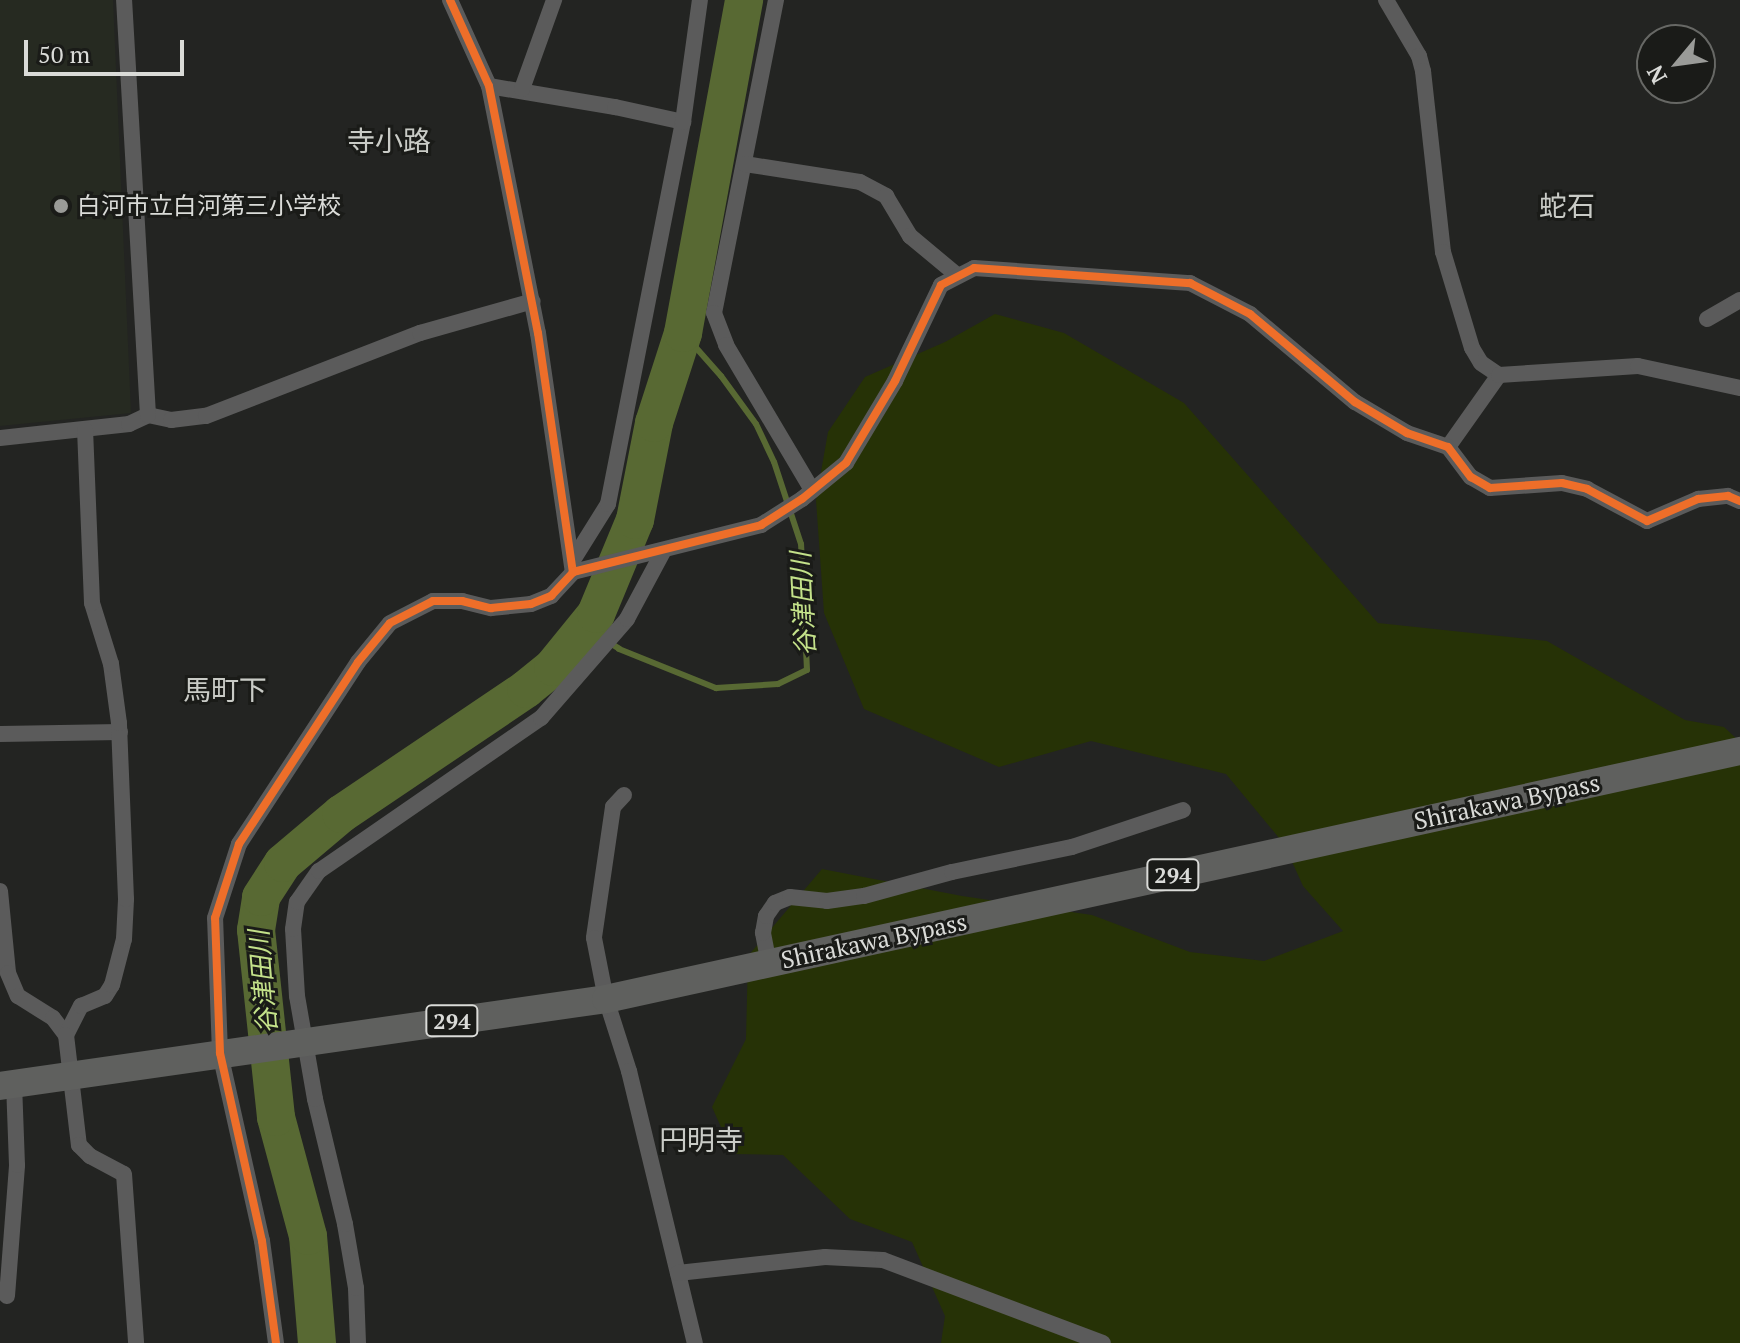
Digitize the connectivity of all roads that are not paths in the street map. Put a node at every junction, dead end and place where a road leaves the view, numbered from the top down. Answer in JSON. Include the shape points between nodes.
{"nodes":[{"id":1,"x":124,"y":0,"type":"edge"},
{"id":2,"x":450,"y":0,"type":"edge"},
{"id":3,"x":554,"y":0,"type":"edge"},
{"id":4,"x":700,"y":0,"type":"edge"},
{"id":5,"x":776,"y":0,"type":"edge"},
{"id":6,"x":1386,"y":0,"type":"edge"},
{"id":7,"x":489,"y":86,"type":"junction"},
{"id":8,"x":522,"y":89,"type":"junction"},
{"id":9,"x":683,"y":122,"type":"junction"},
{"id":10,"x":745,"y":164,"type":"junction"},
{"id":11,"x":958,"y":276,"type":"junction"},
{"id":12,"x":1740,"y":300,"type":"edge"},
{"id":13,"x":533,"y":301,"type":"junction"},
{"id":14,"x":1707,"y":319,"type":"dead end"},
{"id":15,"x":1499,"y":375,"type":"junction"},
{"id":16,"x":1740,"y":388,"type":"edge"},
{"id":17,"x":148,"y":415,"type":"junction"},
{"id":18,"x":85,"y":430,"type":"junction"},
{"id":19,"x":0,"y":438,"type":"edge"},
{"id":20,"x":1448,"y":447,"type":"junction"},
{"id":21,"x":807,"y":494,"type":"junction"},
{"id":22,"x":1740,"y":501,"type":"edge"},
{"id":23,"x":663,"y":552,"type":"junction"},
{"id":24,"x":573,"y":567,"type":"junction"},
{"id":25,"x":120,"y":732,"type":"junction"},
{"id":26,"x":0,"y":734,"type":"edge"},
{"id":27,"x":1740,"y":751,"type":"edge"},
{"id":28,"x":624,"y":795,"type":"dead end"},
{"id":29,"x":1183,"y":810,"type":"dead end"},
{"id":30,"x":0,"y":891,"type":"edge"},
{"id":31,"x":769,"y":964,"type":"junction"},
{"id":32,"x":606,"y":999,"type":"junction"},
{"id":33,"x":66,"y":1035,"type":"junction"},
{"id":34,"x":301,"y":1042,"type":"junction"},
{"id":35,"x":226,"y":1052,"type":"junction"},
{"id":36,"x":68,"y":1074,"type":"junction"},
{"id":37,"x":7,"y":1085,"type":"edge"},
{"id":38,"x":678,"y":1273,"type":"junction"},
{"id":39,"x":7,"y":1296,"type":"dead end"},
{"id":40,"x":136,"y":1343,"type":"edge"},
{"id":41,"x":276,"y":1343,"type":"edge"},
{"id":42,"x":358,"y":1343,"type":"edge"},
{"id":43,"x":695,"y":1343,"type":"edge"},
{"id":44,"x":1103,"y":1343,"type":"edge"}],
"edges":[{"from":1,"to":17,"type":"street"},
{"from":2,"to":7,"type":"street"},
{"from":3,"to":8,"type":"street"},
{"from":4,"to":9,"type":"street"},
{"from":5,"to":10,"type":"street"},
{"from":6,"to":15,"type":"street","via":[[1423,71],[1443,252],[1472,348],[1481,363]]},
{"from":7,"to":8,"type":"street"},
{"from":7,"to":13,"type":"street"},
{"from":8,"to":9,"type":"street"},
{"from":9,"to":24,"type":"street","via":[[608,504]]},
{"from":10,"to":11,"type":"street","via":[[860,182],[886,196],[910,236]]},
{"from":10,"to":21,"type":"street","via":[[714,313],[719,332]]},
{"from":11,"to":20,"type":"street","via":[[974,268],[1190,283],[1250,314],[1355,402],[1407,433]]},
{"from":11,"to":21,"type":"street","via":[[941,285],[895,381],[846,463]]},
{"from":12,"to":14,"type":"street"},
{"from":13,"to":17,"type":"street","via":[[420,333],[206,416],[171,420]]},
{"from":13,"to":24,"type":"street"},
{"from":15,"to":16,"type":"street","via":[[1638,366]]},
{"from":15,"to":20,"type":"street"},
{"from":17,"to":18,"type":"street","via":[[129,424]]},
{"from":18,"to":19,"type":"street"},
{"from":18,"to":25,"type":"street","via":[[92,603],[111,664]]},
{"from":20,"to":22,"type":"street","via":[[1471,477],[1490,488],[1562,483],[1587,489],[1647,521],[1698,499],[1728,496]]},
{"from":21,"to":23,"type":"street","via":[[761,525]]},
{"from":23,"to":24,"type":"street"},
{"from":23,"to":34,"type":"street","via":[[627,619],[541,718],[319,871],[297,902],[293,929]]},
{"from":24,"to":35,"type":"street","via":[[551,596],[531,604],[491,608],[433,601],[390,623],[358,662],[239,844],[215,918]]},
{"from":25,"to":26,"type":"street"},
{"from":25,"to":33,"type":"street","via":[[124,939],[112,985],[105,996],[81,1006]]},
{"from":27,"to":31,"type":"highway","name":"Shirakawa Bypass","number":"294"},
{"from":28,"to":32,"type":"street","via":[[613,807],[594,938]]},
{"from":29,"to":31,"type":"street","via":[[1072,847],[864,896],[827,901],[790,897],[775,903],[766,916],[763,933]]},
{"from":30,"to":33,"type":"street","via":[[8,973],[18,996],[53,1018]]},
{"from":31,"to":32,"type":"highway","name":"Shirakawa Bypass","number":"294"},
{"from":32,"to":34,"type":"highway","name":"Shirakawa Bypass","number":"294"},
{"from":32,"to":38,"type":"street"},
{"from":33,"to":36,"type":"street"},
{"from":34,"to":35,"type":"highway","name":"Shirakawa Bypass","number":"294"},
{"from":34,"to":42,"type":"street","via":[[345,1224]]},
{"from":35,"to":36,"type":"highway","name":"Shirakawa Bypass","number":"294"},
{"from":35,"to":41,"type":"street"},
{"from":36,"to":37,"type":"highway","name":"Shirakawa Bypass","number":"294"},
{"from":36,"to":40,"type":"street","via":[[79,1145],[124,1174]]},
{"from":37,"to":39,"type":"street","via":[[17,1165]]},
{"from":38,"to":43,"type":"street"},
{"from":38,"to":44,"type":"street","via":[[825,1257],[871,1258]]}]}
